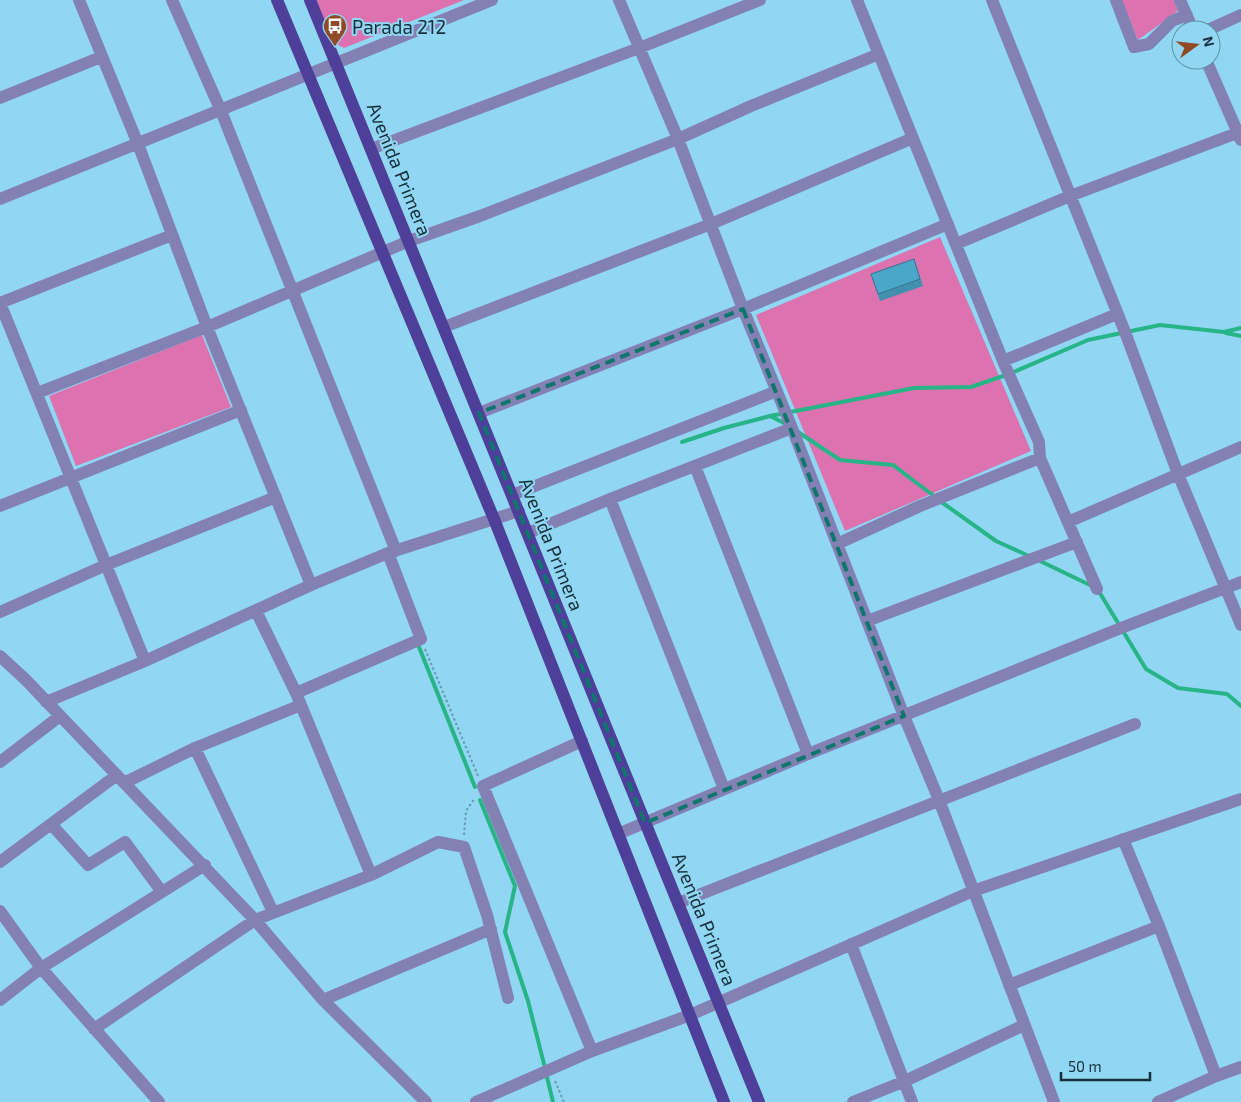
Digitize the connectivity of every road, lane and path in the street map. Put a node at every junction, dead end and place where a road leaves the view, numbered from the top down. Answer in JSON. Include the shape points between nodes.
{"nodes":[{"id":1,"x":79,"y":0,"type":"edge"},
{"id":2,"x":172,"y":0,"type":"edge"},
{"id":3,"x":277,"y":0,"type":"edge"},
{"id":4,"x":310,"y":0,"type":"edge"},
{"id":5,"x":492,"y":0,"type":"edge"},
{"id":6,"x":619,"y":0,"type":"edge"},
{"id":7,"x":760,"y":0,"type":"edge"},
{"id":8,"x":857,"y":0,"type":"edge"},
{"id":9,"x":992,"y":0,"type":"edge"},
{"id":10,"x":1116,"y":0,"type":"edge"},
{"id":11,"x":1180,"y":0,"type":"edge"},
{"id":12,"x":1187,"y":15,"type":"junction"},
{"id":13,"x":1241,"y":15,"type":"edge"},
{"id":14,"x":1189,"y":20,"type":"edge"},
{"id":15,"x":1221,"y":24,"type":"edge"},
{"id":16,"x":639,"y":48,"type":"junction"},
{"id":17,"x":879,"y":54,"type":"junction"},
{"id":18,"x":101,"y":57,"type":"junction"},
{"id":19,"x":336,"y":62,"type":"junction"},
{"id":20,"x":1210,"y":70,"type":"edge"},
{"id":21,"x":308,"y":76,"type":"junction"},
{"id":22,"x":0,"y":98,"type":"edge"},
{"id":23,"x":221,"y":111,"type":"junction"},
{"id":24,"x":1239,"y":137,"type":"edge"},
{"id":25,"x":913,"y":138,"type":"junction"},
{"id":26,"x":678,"y":139,"type":"junction"},
{"id":27,"x":138,"y":144,"type":"junction"},
{"id":28,"x":371,"y":149,"type":"junction"},
{"id":29,"x":1070,"y":196,"type":"junction"},
{"id":30,"x":0,"y":199,"type":"edge"},
{"id":31,"x":710,"y":224,"type":"junction"},
{"id":32,"x":948,"y":224,"type":"junction"},
{"id":33,"x":172,"y":235,"type":"junction"},
{"id":34,"x":409,"y":241,"type":"junction"},
{"id":35,"x":956,"y":244,"type":"junction"},
{"id":36,"x":382,"y":252,"type":"junction"},
{"id":37,"x":292,"y":291,"type":"junction"},
{"id":38,"x":0,"y":303,"type":"edge"},
{"id":39,"x":743,"y":309,"type":"junction"},
{"id":40,"x":1117,"y":314,"type":"junction"},
{"id":41,"x":207,"y":327,"type":"junction"},
{"id":42,"x":444,"y":327,"type":"junction"},
{"id":43,"x":1003,"y":361,"type":"junction"},
{"id":44,"x":777,"y":391,"type":"junction"},
{"id":45,"x":37,"y":393,"type":"junction"},
{"id":46,"x":241,"y":410,"type":"junction"},
{"id":47,"x":479,"y":413,"type":"junction"},
{"id":48,"x":792,"y":428,"type":"junction"},
{"id":49,"x":1241,"y":447,"type":"edge"},
{"id":50,"x":1040,"y":458,"type":"junction"},
{"id":51,"x":695,"y":466,"type":"junction"},
{"id":52,"x":1178,"y":474,"type":"junction"},
{"id":53,"x":70,"y":477,"type":"junction"},
{"id":54,"x":512,"y":495,"type":"junction"},
{"id":55,"x":276,"y":497,"type":"junction"},
{"id":56,"x":610,"y":498,"type":"junction"},
{"id":57,"x":0,"y":506,"type":"edge"},
{"id":58,"x":518,"y":511,"type":"junction"},
{"id":59,"x":494,"y":519,"type":"junction"},
{"id":60,"x":1068,"y":522,"type":"junction"},
{"id":61,"x":528,"y":533,"type":"junction"},
{"id":62,"x":1077,"y":542,"type":"junction"},
{"id":63,"x":837,"y":544,"type":"junction"},
{"id":64,"x":392,"y":552,"type":"junction"},
{"id":65,"x":106,"y":565,"type":"junction"},
{"id":66,"x":1241,"y":582,"type":"edge"},
{"id":67,"x":311,"y":585,"type":"junction"},
{"id":68,"x":1098,"y":589,"type":"dead end"},
{"id":69,"x":1225,"y":589,"type":"junction"},
{"id":70,"x":256,"y":611,"type":"junction"},
{"id":71,"x":0,"y":612,"type":"edge"},
{"id":72,"x":867,"y":620,"type":"junction"},
{"id":73,"x":1241,"y":625,"type":"edge"},
{"id":74,"x":421,"y":639,"type":"junction"},
{"id":75,"x":0,"y":656,"type":"edge"},
{"id":76,"x":145,"y":661,"type":"junction"},
{"id":77,"x":299,"y":699,"type":"junction"},
{"id":78,"x":46,"y":702,"type":"junction"},
{"id":79,"x":60,"y":716,"type":"junction"},
{"id":80,"x":904,"y":716,"type":"junction"},
{"id":81,"x":1135,"y":724,"type":"dead end"},
{"id":82,"x":582,"y":741,"type":"junction"},
{"id":83,"x":195,"y":748,"type":"junction"},
{"id":84,"x":808,"y":754,"type":"junction"},
{"id":85,"x":0,"y":762,"type":"edge"},
{"id":86,"x":120,"y":779,"type":"junction"},
{"id":87,"x":483,"y":786,"type":"junction"},
{"id":88,"x":724,"y":790,"type":"junction"},
{"id":89,"x":1241,"y":799,"type":"edge"},
{"id":90,"x":939,"y":800,"type":"junction"},
{"id":91,"x":646,"y":823,"type":"junction"},
{"id":92,"x":51,"y":824,"type":"junction"},
{"id":93,"x":618,"y":834,"type":"junction"},
{"id":94,"x":1123,"y":839,"type":"junction"},
{"id":95,"x":464,"y":848,"type":"junction"},
{"id":96,"x":0,"y":862,"type":"edge"},
{"id":97,"x":205,"y":865,"type":"junction"},
{"id":98,"x":371,"y":875,"type":"junction"},
{"id":99,"x":972,"y":891,"type":"junction"},
{"id":100,"x":162,"y":892,"type":"junction"},
{"id":101,"x":678,"y":903,"type":"junction"},
{"id":102,"x":0,"y":911,"type":"edge"},
{"id":103,"x":273,"y":912,"type":"junction"},
{"id":104,"x":256,"y":920,"type":"junction"},
{"id":105,"x":1159,"y":926,"type":"junction"},
{"id":106,"x":491,"y":929,"type":"junction"},
{"id":107,"x":852,"y":944,"type":"junction"},
{"id":108,"x":41,"y":968,"type":"junction"},
{"id":109,"x":1009,"y":985,"type":"junction"},
{"id":110,"x":508,"y":998,"type":"dead end"},
{"id":111,"x":0,"y":1000,"type":"edge"},
{"id":112,"x":323,"y":1000,"type":"junction"},
{"id":113,"x":718,"y":1001,"type":"junction"},
{"id":114,"x":690,"y":1015,"type":"junction"},
{"id":115,"x":1024,"y":1025,"type":"junction"},
{"id":116,"x":94,"y":1029,"type":"junction"},
{"id":117,"x":592,"y":1051,"type":"junction"},
{"id":118,"x":1241,"y":1067,"type":"edge"},
{"id":119,"x":550,"y":1069,"type":"junction"},
{"id":120,"x":1216,"y":1076,"type":"junction"},
{"id":121,"x":904,"y":1081,"type":"junction"},
{"id":122,"x":159,"y":1102,"type":"edge"},
{"id":123,"x":426,"y":1102,"type":"edge"},
{"id":124,"x":476,"y":1102,"type":"edge"},
{"id":125,"x":564,"y":1102,"type":"edge"},
{"id":126,"x":724,"y":1102,"type":"edge"},
{"id":127,"x":759,"y":1102,"type":"edge"},
{"id":128,"x":853,"y":1102,"type":"edge"},
{"id":129,"x":912,"y":1102,"type":"edge"},
{"id":130,"x":1054,"y":1102,"type":"edge"},
{"id":131,"x":1158,"y":1102,"type":"edge"}],
"edges":[{"from":1,"to":18,"type":"street"},
{"from":2,"to":23,"type":"street"},
{"from":3,"to":21,"type":"main road"},
{"from":4,"to":19,"type":"main road","name":"Avenida Primera"},
{"from":5,"to":19,"type":"street"},
{"from":6,"to":16,"type":"street"},
{"from":7,"to":16,"type":"street"},
{"from":8,"to":17,"type":"street"},
{"from":9,"to":29,"type":"street"},
{"from":10,"to":12,"type":"street","via":[[1134,47],[1149,44],[1172,21]]},
{"from":11,"to":12,"type":"street"},
{"from":12,"to":14,"type":"street"},
{"from":13,"to":15,"type":"street"},
{"from":16,"to":26,"type":"street"},
{"from":16,"to":28,"type":"street"},
{"from":17,"to":25,"type":"street"},
{"from":17,"to":26,"type":"street"},
{"from":18,"to":22,"type":"street"},
{"from":18,"to":27,"type":"street"},
{"from":19,"to":21,"type":"street"},
{"from":19,"to":28,"type":"main road","name":"Avenida Primera"},
{"from":20,"to":24,"type":"street"},
{"from":21,"to":23,"type":"street"},
{"from":21,"to":36,"type":"main road"},
{"from":23,"to":27,"type":"street"},
{"from":23,"to":37,"type":"street"},
{"from":24,"to":29,"type":"street"},
{"from":25,"to":31,"type":"street"},
{"from":25,"to":32,"type":"street"},
{"from":26,"to":31,"type":"street"},
{"from":26,"to":34,"type":"street"},
{"from":27,"to":30,"type":"street"},
{"from":27,"to":33,"type":"street"},
{"from":28,"to":34,"type":"main road","name":"Avenida Primera"},
{"from":29,"to":35,"type":"street"},
{"from":29,"to":40,"type":"street"},
{"from":31,"to":39,"type":"street"},
{"from":31,"to":42,"type":"street"},
{"from":32,"to":35,"type":"street"},
{"from":32,"to":39,"type":"street"},
{"from":33,"to":38,"type":"street"},
{"from":33,"to":41,"type":"street"},
{"from":34,"to":36,"type":"street"},
{"from":34,"to":42,"type":"main road","name":"Avenida Primera"},
{"from":35,"to":43,"type":"street"},
{"from":36,"to":37,"type":"street"},
{"from":36,"to":59,"type":"main road"},
{"from":37,"to":41,"type":"street"},
{"from":37,"to":64,"type":"street"},
{"from":38,"to":45,"type":"street"},
{"from":39,"to":44,"type":"street"},
{"from":39,"to":47,"type":"street"},
{"from":40,"to":43,"type":"street"},
{"from":40,"to":52,"type":"street"},
{"from":41,"to":45,"type":"street"},
{"from":41,"to":46,"type":"street"},
{"from":42,"to":47,"type":"main road","name":"Avenida Primera"},
{"from":43,"to":50,"type":"street","via":[[1039,442]]},
{"from":44,"to":48,"type":"street"},
{"from":44,"to":54,"type":"street"},
{"from":45,"to":53,"type":"street"},
{"from":46,"to":53,"type":"street"},
{"from":46,"to":55,"type":"street"},
{"from":47,"to":54,"type":"main road","name":"Avenida Primera"},
{"from":48,"to":51,"type":"street"},
{"from":48,"to":63,"type":"street"},
{"from":49,"to":52,"type":"street"},
{"from":50,"to":60,"type":"street"},
{"from":50,"to":63,"type":"street","via":[[920,506]]},
{"from":51,"to":56,"type":"street"},
{"from":51,"to":84,"type":"street"},
{"from":52,"to":60,"type":"street"},
{"from":52,"to":69,"type":"street"},
{"from":53,"to":57,"type":"street"},
{"from":53,"to":65,"type":"street"},
{"from":54,"to":58,"type":"main road","name":"Avenida Primera"},
{"from":55,"to":65,"type":"street"},
{"from":55,"to":67,"type":"street"},
{"from":56,"to":61,"type":"street"},
{"from":56,"to":88,"type":"street"},
{"from":58,"to":59,"type":"street"},
{"from":58,"to":61,"type":"main road","name":"Avenida Primera"},
{"from":59,"to":64,"type":"street"},
{"from":59,"to":82,"type":"main road"},
{"from":60,"to":62,"type":"street"},
{"from":61,"to":91,"type":"main road","name":"Avenida Primera"},
{"from":62,"to":68,"type":"street"},
{"from":62,"to":72,"type":"street"},
{"from":63,"to":72,"type":"street"},
{"from":64,"to":67,"type":"street"},
{"from":64,"to":74,"type":"street"},
{"from":65,"to":71,"type":"street"},
{"from":65,"to":76,"type":"street"},
{"from":66,"to":69,"type":"street"},
{"from":67,"to":70,"type":"street"},
{"from":69,"to":73,"type":"street"},
{"from":69,"to":80,"type":"street"},
{"from":70,"to":76,"type":"street"},
{"from":70,"to":77,"type":"street"},
{"from":72,"to":80,"type":"street"},
{"from":74,"to":77,"type":"street"},
{"from":74,"to":87,"type":"path"},
{"from":75,"to":78,"type":"street"},
{"from":76,"to":78,"type":"street"},
{"from":77,"to":83,"type":"street"},
{"from":77,"to":98,"type":"street"},
{"from":78,"to":79,"type":"street"},
{"from":79,"to":85,"type":"street"},
{"from":79,"to":86,"type":"street"},
{"from":80,"to":84,"type":"street"},
{"from":80,"to":90,"type":"street"},
{"from":81,"to":90,"type":"street"},
{"from":82,"to":87,"type":"street"},
{"from":82,"to":93,"type":"main road"},
{"from":83,"to":86,"type":"street"},
{"from":83,"to":103,"type":"street"},
{"from":84,"to":88,"type":"street"},
{"from":86,"to":92,"type":"street"},
{"from":86,"to":97,"type":"street"},
{"from":87,"to":95,"type":"path","via":[[466,811]]},
{"from":87,"to":117,"type":"street"},
{"from":88,"to":91,"type":"street"},
{"from":89,"to":94,"type":"street"},
{"from":90,"to":99,"type":"street"},
{"from":90,"to":101,"type":"street"},
{"from":91,"to":93,"type":"street"},
{"from":91,"to":101,"type":"main road","name":"Avenida Primera"},
{"from":92,"to":96,"type":"street"},
{"from":92,"to":100,"type":"street","via":[[88,865],[125,842]]},
{"from":93,"to":114,"type":"main road"},
{"from":94,"to":99,"type":"street"},
{"from":94,"to":105,"type":"street"},
{"from":95,"to":98,"type":"street","via":[[438,842]]},
{"from":95,"to":106,"type":"street"},
{"from":97,"to":100,"type":"street"},
{"from":97,"to":104,"type":"street"},
{"from":98,"to":103,"type":"street"},
{"from":99,"to":107,"type":"street"},
{"from":99,"to":109,"type":"street"},
{"from":100,"to":108,"type":"street"},
{"from":101,"to":113,"type":"main road","name":"Avenida Primera"},
{"from":102,"to":108,"type":"street"},
{"from":103,"to":104,"type":"street"},
{"from":104,"to":112,"type":"street"},
{"from":104,"to":116,"type":"street"},
{"from":105,"to":109,"type":"street"},
{"from":105,"to":120,"type":"street"},
{"from":106,"to":110,"type":"street"},
{"from":106,"to":112,"type":"street"},
{"from":107,"to":113,"type":"street"},
{"from":107,"to":121,"type":"street"},
{"from":108,"to":111,"type":"street"},
{"from":108,"to":116,"type":"street"},
{"from":109,"to":115,"type":"street"},
{"from":112,"to":123,"type":"street"},
{"from":113,"to":114,"type":"street"},
{"from":113,"to":127,"type":"main road","name":"Avenida Primera"},
{"from":114,"to":117,"type":"street"},
{"from":114,"to":126,"type":"main road"},
{"from":115,"to":121,"type":"street"},
{"from":115,"to":130,"type":"street"},
{"from":116,"to":122,"type":"street"},
{"from":117,"to":119,"type":"street"},
{"from":118,"to":120,"type":"street"},
{"from":119,"to":124,"type":"street"},
{"from":119,"to":125,"type":"path"},
{"from":120,"to":131,"type":"street"},
{"from":121,"to":128,"type":"street"},
{"from":121,"to":129,"type":"street"}]}
